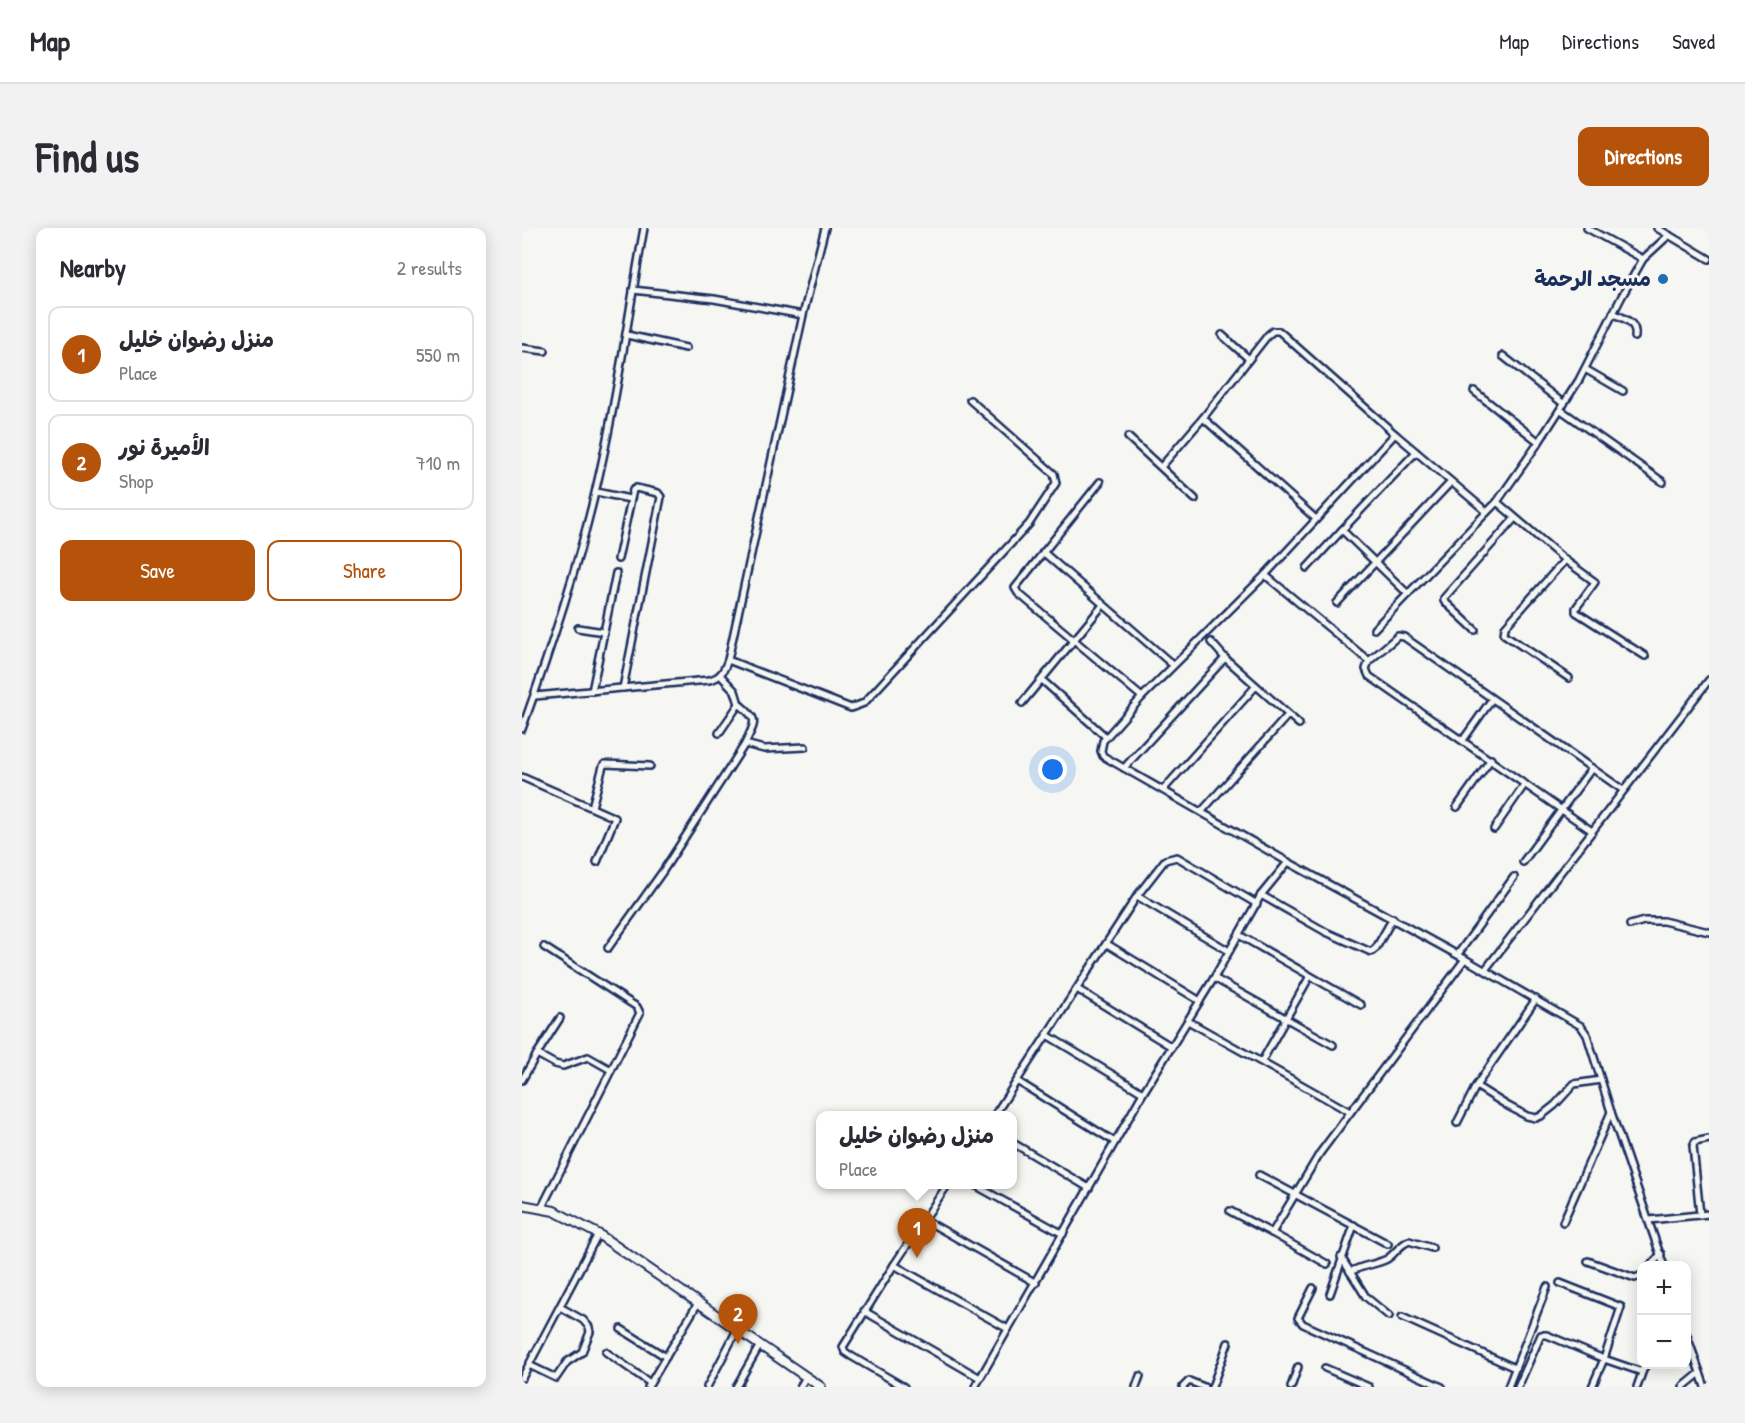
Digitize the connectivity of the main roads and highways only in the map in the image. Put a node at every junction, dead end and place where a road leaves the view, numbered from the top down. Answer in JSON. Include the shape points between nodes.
{"nodes":[{"id":1,"x":522,"y":1205,"type":"edge"},
{"id":2,"x":821,"y":1387,"type":"edge"}],
"edges":[{"from":1,"to":2,"type":"main road","via":[[563,1215],[598,1234]]}]}
